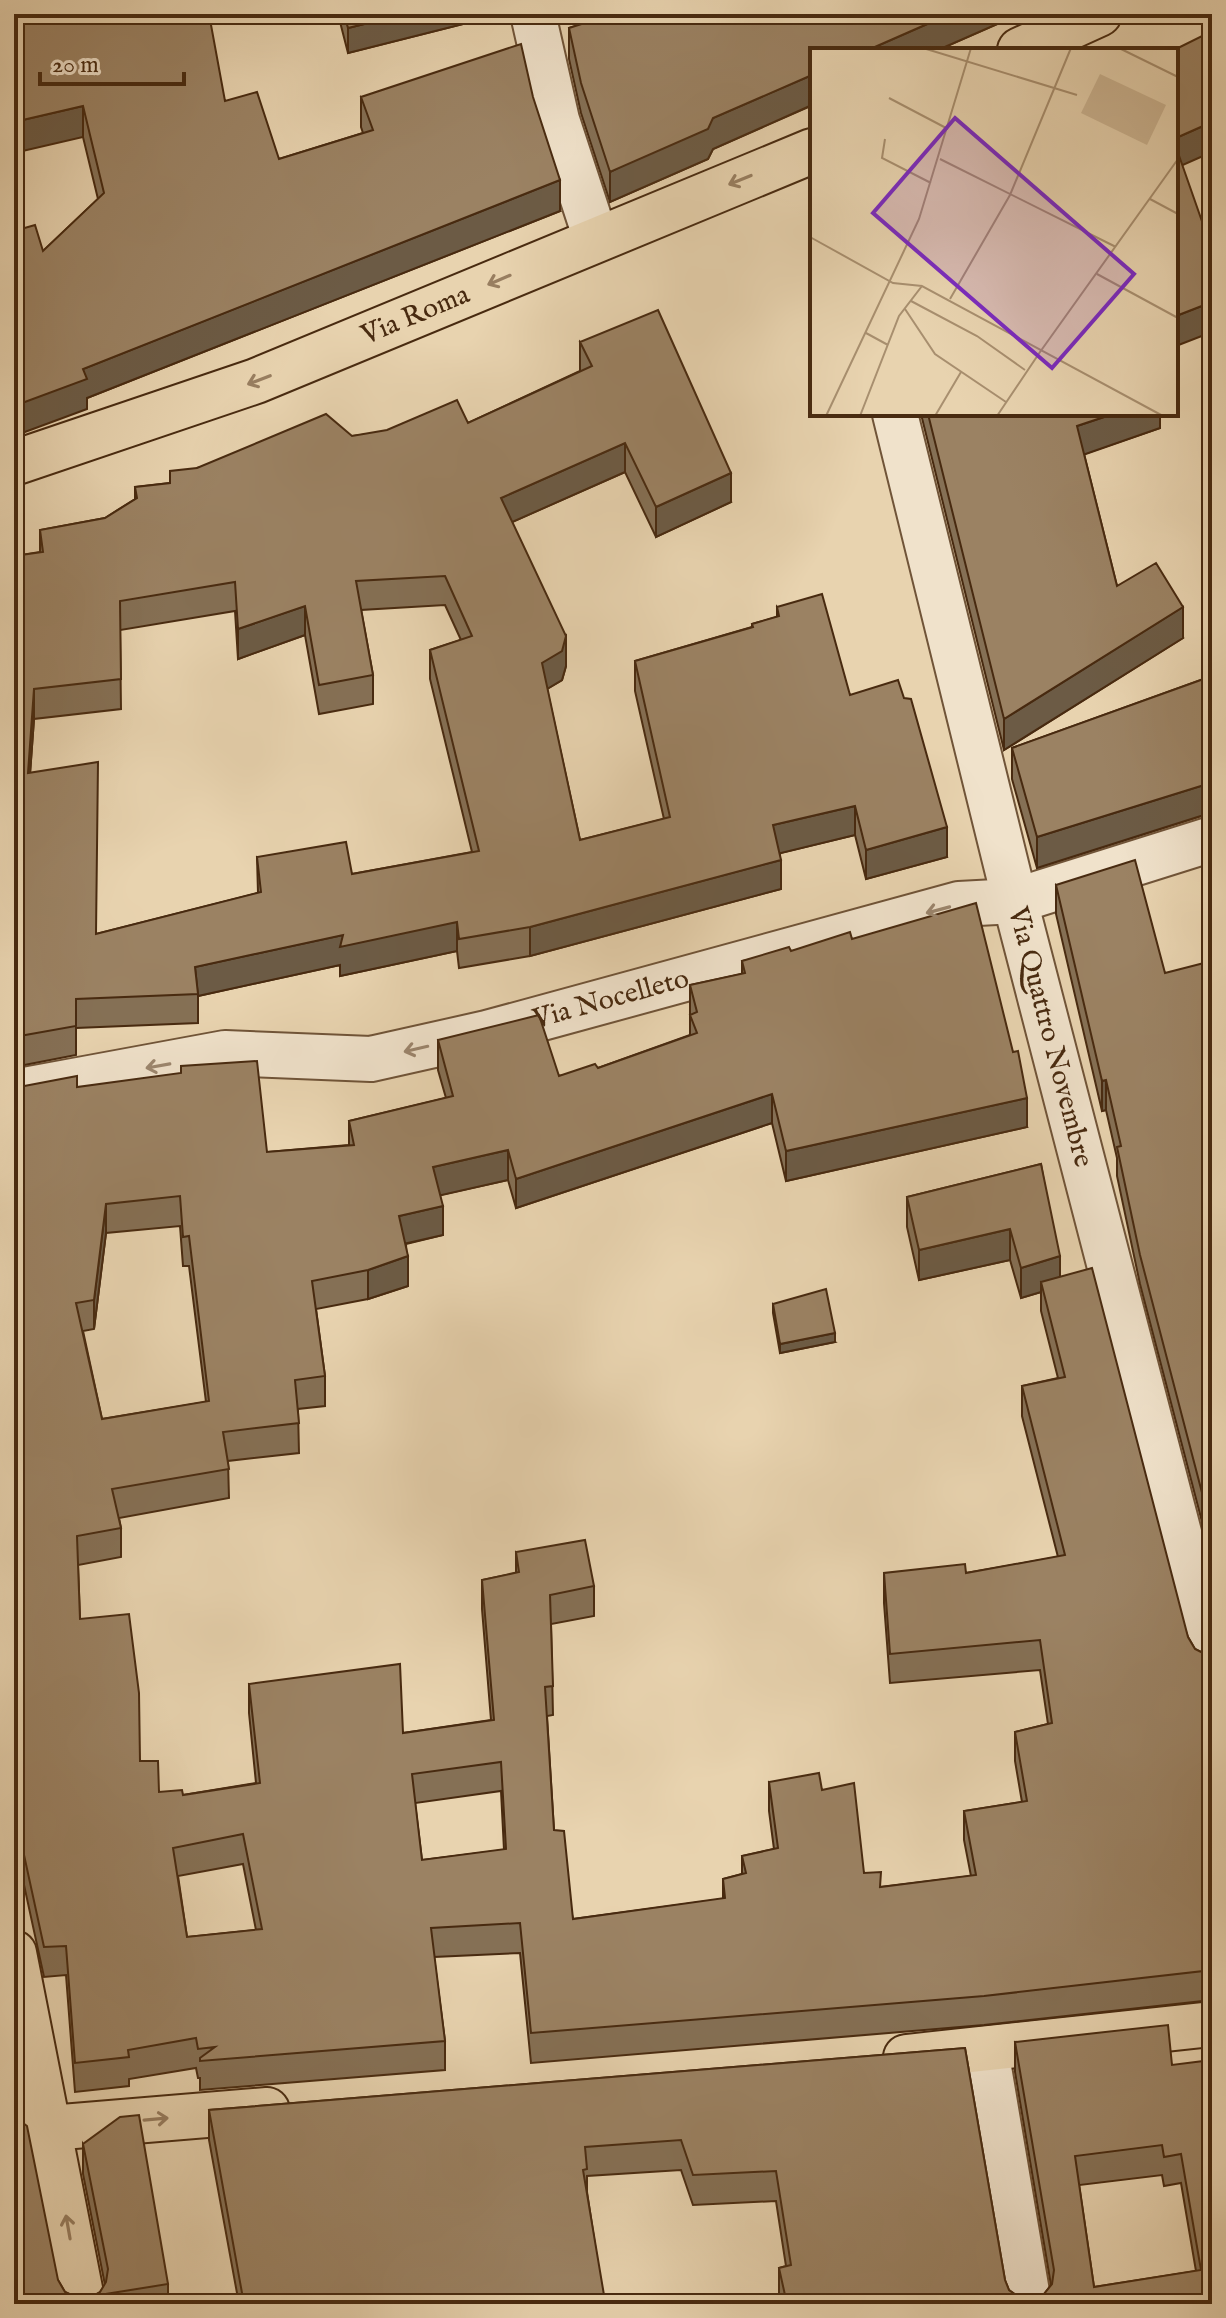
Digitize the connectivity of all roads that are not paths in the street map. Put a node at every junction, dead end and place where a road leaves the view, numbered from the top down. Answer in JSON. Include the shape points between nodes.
{"nodes":[{"id":1,"x":533,"y":14,"type":"edge"},
{"id":2,"x":1097,"y":15,"type":"edge"},
{"id":3,"x":1024,"y":48,"type":"edge"},
{"id":4,"x":810,"y":152,"type":"edge"},
{"id":5,"x":596,"y":239,"type":"junction"},
{"id":6,"x":895,"y":416,"type":"edge"},
{"id":7,"x":14,"y":463,"type":"edge"},
{"id":8,"x":1212,"y":839,"type":"edge"},
{"id":9,"x":1015,"y":901,"type":"junction"},
{"id":10,"x":14,"y":1092,"type":"edge"},
{"id":11,"x":1212,"y":1660,"type":"edge"},
{"id":12,"x":14,"y":1953,"type":"edge"},
{"id":13,"x":1212,"y":2024,"type":"edge"},
{"id":14,"x":986,"y":2050,"type":"junction"},
{"id":15,"x":861,"y":2061,"type":"edge"},
{"id":16,"x":299,"y":2107,"type":"edge"},
{"id":17,"x":32,"y":2120,"type":"edge"},
{"id":18,"x":83,"y":2304,"type":"edge"},
{"id":19,"x":1029,"y":2304,"type":"edge"}],
"edges":[{"from":1,"to":5,"type":"street","via":[[557,120]]},
{"from":2,"to":3,"type":"main road"},
{"from":4,"to":5,"type":"main road","name":"Via Roma","one_way":true},
{"from":5,"to":7,"type":"main road","name":"Via Roma","one_way":true,"via":[[256,381]]},
{"from":6,"to":9,"type":"street","name":"Via Quattro Novembre"},
{"from":8,"to":9,"type":"street","name":"Via Nocelleto"},
{"from":9,"to":10,"type":"street","name":"Via Nocelleto","one_way":true,"via":[[959,904],[487,1033],[371,1059],[225,1053]]},
{"from":9,"to":11,"type":"street","name":"Via Quattro Novembre"},
{"from":12,"to":17,"type":"main road"},
{"from":13,"to":14,"type":"main road"},
{"from":14,"to":15,"type":"main road"},
{"from":14,"to":19,"type":"street"},
{"from":17,"to":16,"type":"main road","one_way":true},
{"from":18,"to":17,"type":"main road","one_way":true}]}
